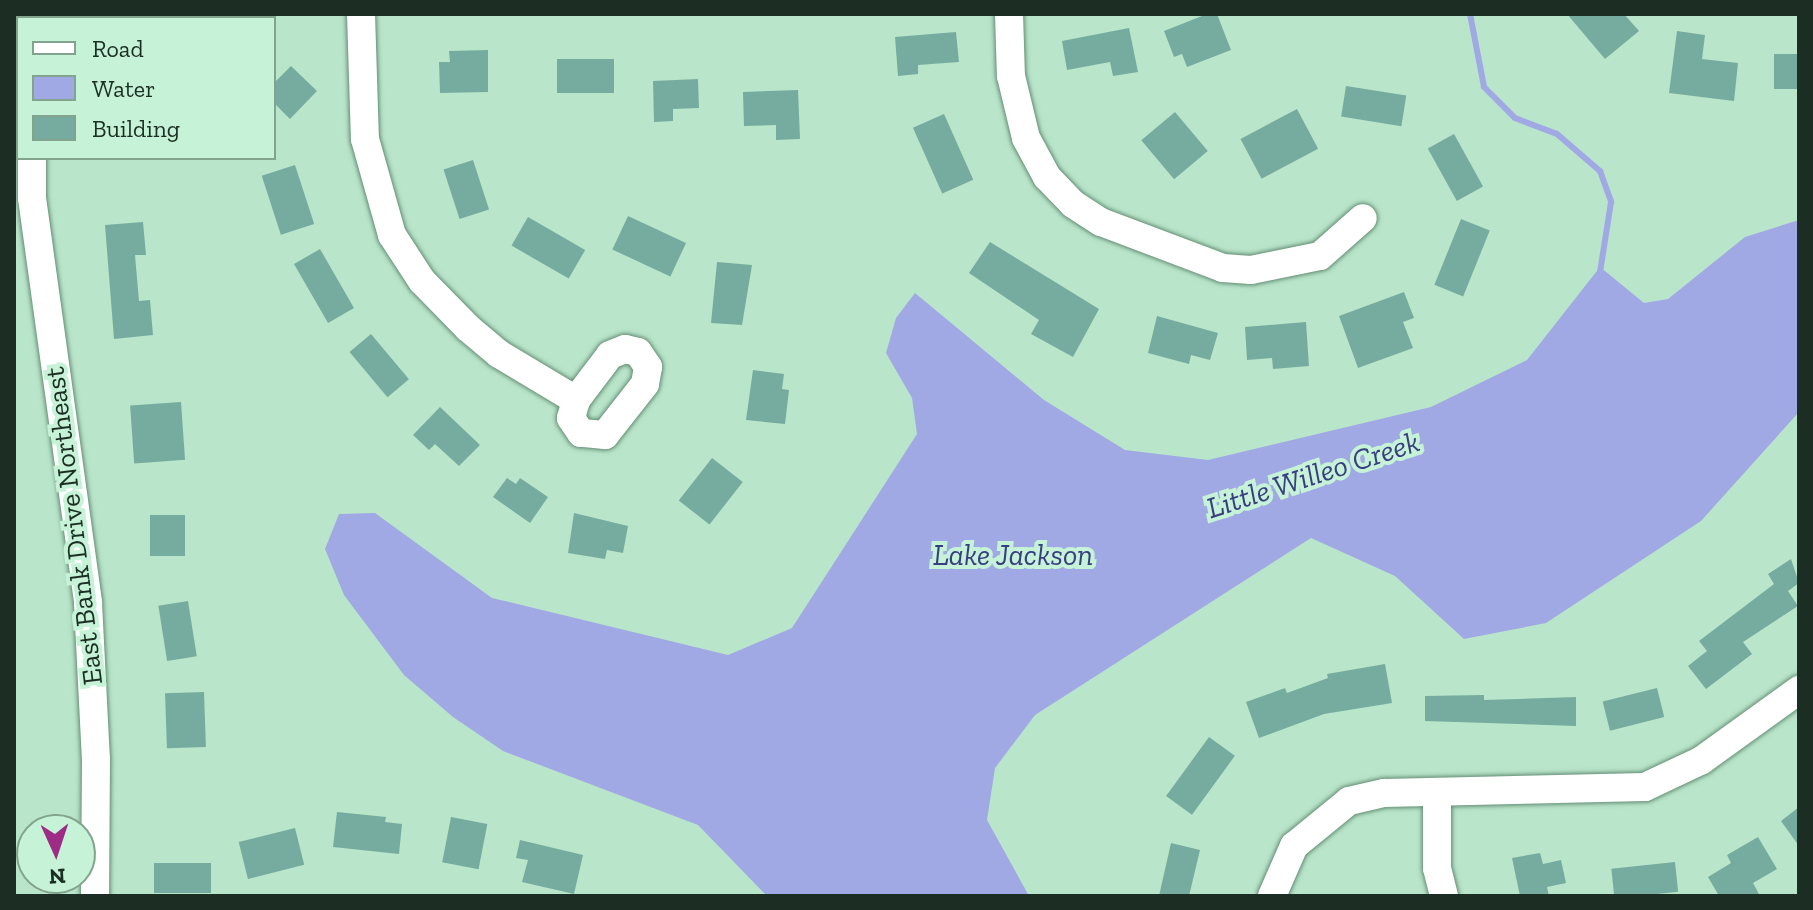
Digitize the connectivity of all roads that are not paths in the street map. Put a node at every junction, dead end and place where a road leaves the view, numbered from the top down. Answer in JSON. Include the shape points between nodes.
{"nodes":[{"id":1,"x":361,"y":14,"type":"edge"},
{"id":2,"x":1009,"y":14,"type":"edge"},
{"id":3,"x":32,"y":160,"type":"edge"},
{"id":4,"x":1363,"y":218,"type":"dead end"},
{"id":5,"x":576,"y":400,"type":"dead end"},
{"id":6,"x":1799,"y":690,"type":"edge"},
{"id":7,"x":1437,"y":792,"type":"junction"},
{"id":8,"x":95,"y":896,"type":"edge"},
{"id":9,"x":1272,"y":896,"type":"edge"},
{"id":10,"x":1444,"y":896,"type":"edge"}],
"edges":[{"from":1,"to":5,"type":"street","via":[[365,139],[372,178],[399,248],[440,303],[468,328],[499,354]]},
{"from":2,"to":4,"type":"street","via":[[1011,76],[1026,138],[1047,177],[1073,204],[1101,222],[1211,264],[1251,270],[1320,256]]},
{"from":3,"to":8,"type":"street","name":"East Bank Drive Northeast","via":[[32,198],[88,603],[96,759]]},
{"from":6,"to":7,"type":"street","via":[[1702,760],[1645,787]]},
{"from":7,"to":9,"type":"street","via":[[1384,793],[1349,801],[1294,846]]},
{"from":7,"to":10,"type":"street","via":[[1437,868]]}]}
